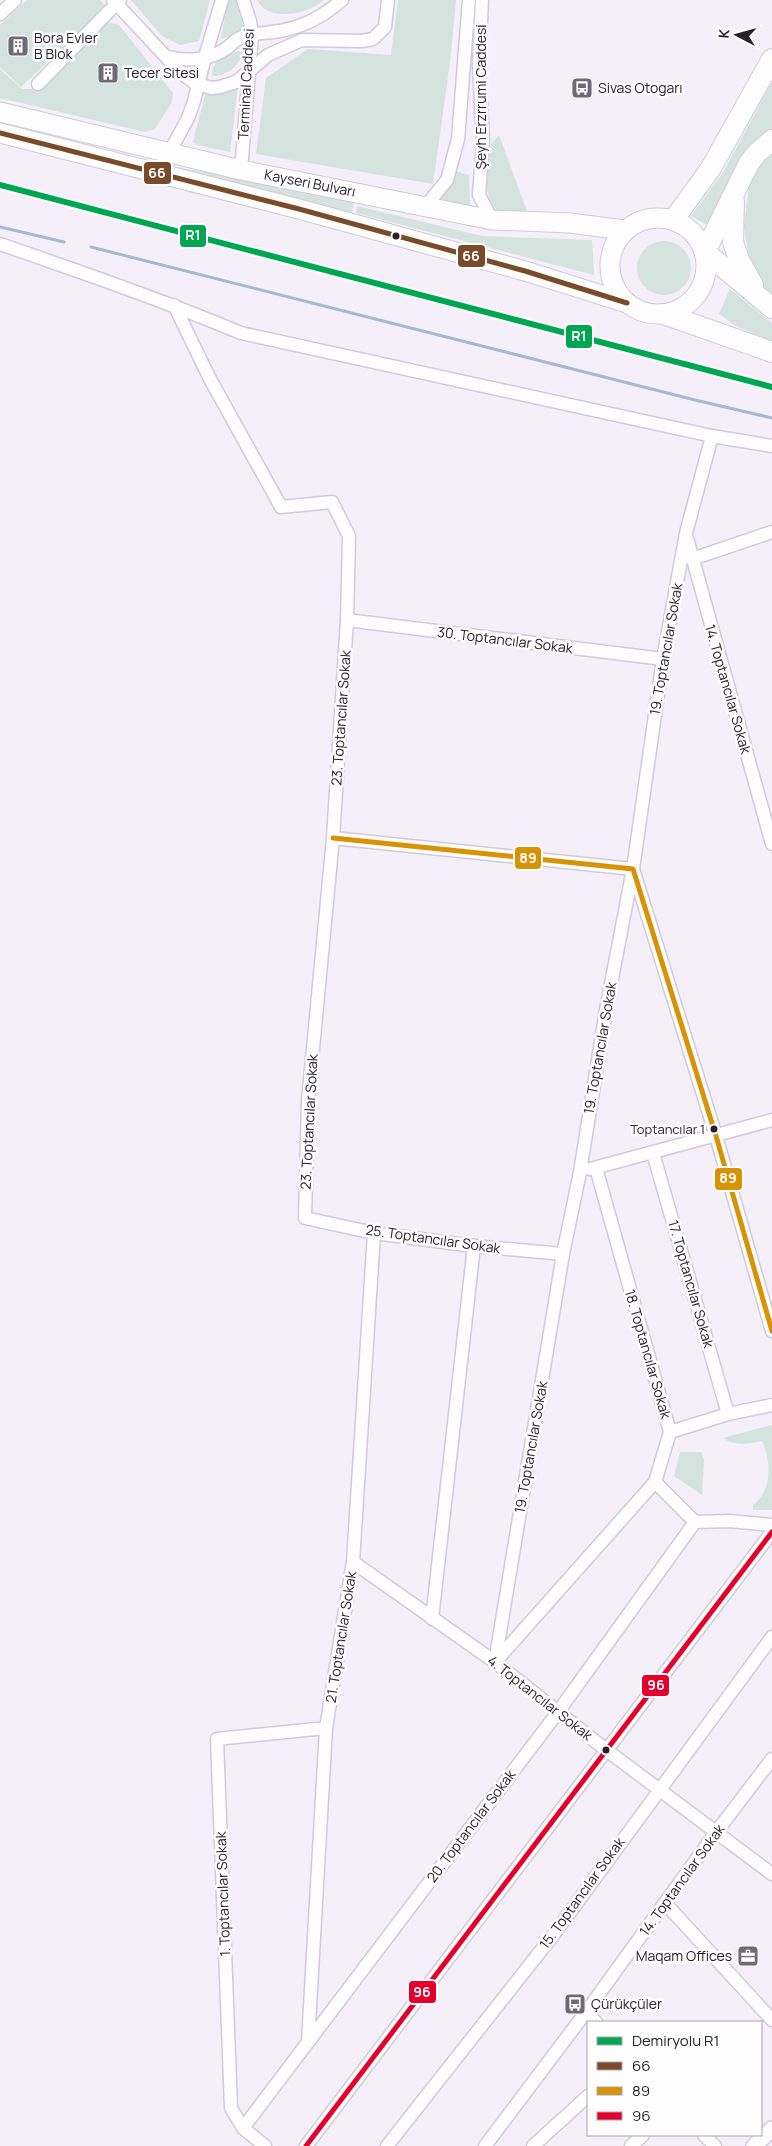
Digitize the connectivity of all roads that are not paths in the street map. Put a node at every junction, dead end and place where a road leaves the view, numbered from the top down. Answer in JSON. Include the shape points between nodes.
{"nodes":[{"id":1,"x":15,"y":0,"type":"edge"},
{"id":2,"x":222,"y":0,"type":"edge"},
{"id":3,"x":243,"y":0,"type":"edge"},
{"id":4,"x":342,"y":0,"type":"edge"},
{"id":5,"x":388,"y":0,"type":"edge"},
{"id":6,"x":469,"y":0,"type":"edge"},
{"id":7,"x":482,"y":0,"type":"edge"},
{"id":8,"x":117,"y":1,"type":"edge"},
{"id":9,"x":0,"y":14,"type":"edge"},
{"id":10,"x":252,"y":36,"type":"junction"},
{"id":11,"x":168,"y":57,"type":"junction"},
{"id":12,"x":205,"y":57,"type":"junction"},
{"id":13,"x":772,"y":59,"type":"edge"},
{"id":14,"x":249,"y":70,"type":"junction"},
{"id":15,"x":38,"y":84,"type":"dead end"},
{"id":16,"x":198,"y":85,"type":"junction"},
{"id":17,"x":0,"y":112,"type":"edge"},
{"id":18,"x":0,"y":133,"type":"edge"},
{"id":19,"x":772,"y":140,"type":"edge"},
{"id":20,"x":169,"y":153,"type":"junction"},
{"id":21,"x":241,"y":170,"type":"junction"},
{"id":22,"x":734,"y":194,"type":"junction"},
{"id":23,"x":425,"y":207,"type":"junction"},
{"id":24,"x":674,"y":219,"type":"junction"},
{"id":25,"x":492,"y":220,"type":"junction"},
{"id":26,"x":624,"y":230,"type":"junction"},
{"id":27,"x":0,"y":244,"type":"edge"},
{"id":28,"x":705,"y":252,"type":"junction"},
{"id":29,"x":765,"y":301,"type":"edge"},
{"id":30,"x":627,"y":303,"type":"junction"},
{"id":31,"x":174,"y":304,"type":"junction"},
{"id":32,"x":664,"y":314,"type":"junction"},
{"id":33,"x":772,"y":352,"type":"edge"},
{"id":34,"x":712,"y":436,"type":"junction"},
{"id":35,"x":772,"y":446,"type":"edge"},
{"id":36,"x":772,"y":532,"type":"edge"},
{"id":37,"x":686,"y":533,"type":"junction"},
{"id":38,"x":692,"y":559,"type":"junction"},
{"id":39,"x":347,"y":620,"type":"junction"},
{"id":40,"x":663,"y":659,"type":"junction"},
{"id":41,"x":333,"y":838,"type":"junction"},
{"id":42,"x":772,"y":844,"type":"edge"},
{"id":43,"x":633,"y":869,"type":"junction"},
{"id":44,"x":772,"y":1120,"type":"edge"},
{"id":45,"x":716,"y":1136,"type":"junction"},
{"id":46,"x":653,"y":1153,"type":"junction"},
{"id":47,"x":596,"y":1168,"type":"junction"},
{"id":48,"x":580,"y":1172,"type":"junction"},
{"id":49,"x":304,"y":1218,"type":"joint"},
{"id":50,"x":374,"y":1233,"type":"junction"},
{"id":51,"x":474,"y":1246,"type":"junction"},
{"id":52,"x":563,"y":1254,"type":"junction"},
{"id":53,"x":772,"y":1331,"type":"edge"},
{"id":54,"x":772,"y":1404,"type":"edge"},
{"id":55,"x":728,"y":1414,"type":"junction"},
{"id":56,"x":670,"y":1432,"type":"junction"},
{"id":57,"x":655,"y":1482,"type":"junction"},
{"id":58,"x":695,"y":1522,"type":"junction"},
{"id":59,"x":772,"y":1525,"type":"edge"},
{"id":60,"x":772,"y":1532,"type":"edge"},
{"id":61,"x":353,"y":1562,"type":"junction"},
{"id":62,"x":432,"y":1619,"type":"junction"},
{"id":63,"x":772,"y":1637,"type":"edge"},
{"id":64,"x":495,"y":1662,"type":"junction"},
{"id":65,"x":558,"y":1712,"type":"junction"},
{"id":66,"x":326,"y":1728,"type":"junction"},
{"id":67,"x":605,"y":1750,"type":"junction"},
{"id":68,"x":772,"y":1758,"type":"edge"},
{"id":69,"x":659,"y":1789,"type":"junction"},
{"id":70,"x":717,"y":1831,"type":"junction"},
{"id":71,"x":772,"y":1873,"type":"edge"},
{"id":72,"x":665,"y":1903,"type":"junction"},
{"id":73,"x":586,"y":2012,"type":"junction"},
{"id":74,"x":772,"y":2020,"type":"edge"},
{"id":75,"x":595,"y":2021,"type":"edge"},
{"id":76,"x":308,"y":2042,"type":"junction"},
{"id":77,"x":587,"y":2097,"type":"edge"},
{"id":78,"x":242,"y":2128,"type":"junction"},
{"id":79,"x":772,"y":2129,"type":"edge"},
{"id":80,"x":642,"y":2136,"type":"edge"},
{"id":81,"x":705,"y":2136,"type":"edge"},
{"id":82,"x":265,"y":2146,"type":"edge"},
{"id":83,"x":306,"y":2146,"type":"edge"},
{"id":84,"x":387,"y":2146,"type":"edge"},
{"id":85,"x":485,"y":2146,"type":"edge"},
{"id":86,"x":533,"y":2146,"type":"edge"},
{"id":87,"x":631,"y":2146,"type":"edge"},
{"id":88,"x":715,"y":2146,"type":"edge"},
{"id":89,"x":754,"y":2146,"type":"edge"}],
"edges":[{"from":1,"to":9,"type":"street"},
{"from":2,"to":12,"type":"street"},
{"from":3,"to":10,"type":"street","name":"Terminal Caddesi"},
{"from":4,"to":10,"type":"street","via":[[329,11],[302,24]]},
{"from":5,"to":14,"type":"street","via":[[384,27],[373,39],[362,42],[302,40],[278,50]]},
{"from":6,"to":23,"type":"street","name":"Şeyh Erzrrumi Caddesi","via":[[458,139],[447,180]]},
{"from":7,"to":25,"type":"street","name":"Şeyh Erzrrumi Caddesi","via":[[479,65],[483,141],[479,195]]},
{"from":8,"to":11,"type":"street"},
{"from":8,"to":15,"type":"street"},
{"from":10,"to":12,"type":"street","via":[[239,39],[219,53]]},
{"from":10,"to":14,"type":"street","name":"Terminal Caddesi"},
{"from":11,"to":12,"type":"street","via":[[182,60]]},
{"from":11,"to":16,"type":"street","via":[[181,73]]},
{"from":12,"to":16,"type":"street"},
{"from":13,"to":24,"type":"highway","via":[[712,168]]},
{"from":14,"to":16,"type":"street","via":[[228,85],[211,88]]},
{"from":14,"to":21,"type":"street","name":"Terminal Caddesi"},
{"from":16,"to":20,"type":"street","via":[[188,118]]},
{"from":17,"to":20,"type":"main road","name":"Kayseri Bulvarı"},
{"from":18,"to":30,"type":"main road","name":"Kayseri Bulvarı","via":[[299,209],[525,271]]},
{"from":19,"to":22,"type":"highway","via":[[749,163]]},
{"from":20,"to":21,"type":"main road","name":"Kayseri Bulvarı"},
{"from":21,"to":23,"type":"main road","name":"Kayseri Bulvarı"},
{"from":22,"to":28,"type":"highway"},
{"from":22,"to":29,"type":"highway","via":[[733,242],[739,260]]},
{"from":23,"to":25,"type":"main road","name":"Kayseri Bulvarı"},
{"from":24,"to":26,"type":"main road","via":[[645,219]]},
{"from":24,"to":28,"type":"main road","via":[[688,227]]},
{"from":25,"to":26,"type":"main road","name":"Kayseri Bulvarı","via":[[570,223]]},
{"from":26,"to":30,"type":"main road","via":[[610,259],[610,275],[616,291]]},
{"from":27,"to":31,"type":"street"},
{"from":28,"to":29,"type":"highway"},
{"from":28,"to":32,"type":"main road","via":[[707,269],[703,285],[694,299],[680,309]]},
{"from":30,"to":32,"type":"main road","via":[[650,314]]},
{"from":31,"to":34,"type":"street","via":[[241,333]]},
{"from":31,"to":39,"type":"street","name":"23. Toptancılar Sokak","via":[[210,379],[281,507],[332,502],[349,536]]},
{"from":32,"to":33,"type":"highway"},
{"from":34,"to":35,"type":"street"},
{"from":34,"to":37,"type":"street","name":"19. Toptancılar Sokak"},
{"from":36,"to":38,"type":"street"},
{"from":37,"to":38,"type":"street","name":"14. Toptancılar Sokak"},
{"from":37,"to":40,"type":"street","name":"19. Toptancılar Sokak"},
{"from":38,"to":42,"type":"street","name":"14. Toptancılar Sokak"},
{"from":39,"to":40,"type":"street","name":"30. Toptancılar Sokak"},
{"from":39,"to":41,"type":"street","name":"23. Toptancılar Sokak"},
{"from":40,"to":43,"type":"street","name":"19. Toptancılar Sokak"},
{"from":41,"to":43,"type":"street"},
{"from":41,"to":49,"type":"street","name":"23. Toptancılar Sokak","via":[[308,1101]]},
{"from":43,"to":45,"type":"street"},
{"from":43,"to":48,"type":"street","name":"19. Toptancılar Sokak"},
{"from":44,"to":45,"type":"street"},
{"from":45,"to":46,"type":"street"},
{"from":45,"to":53,"type":"street"},
{"from":46,"to":47,"type":"street"},
{"from":46,"to":55,"type":"street","name":"17. Toptancılar Sokak"},
{"from":47,"to":48,"type":"street"},
{"from":47,"to":56,"type":"street","name":"18. Toptancılar Sokak"},
{"from":48,"to":52,"type":"street","name":"19. Toptancılar Sokak"},
{"from":49,"to":50,"type":"street","name":"25. Toptancılar Sokak"},
{"from":50,"to":51,"type":"street","name":"25. Toptancılar Sokak"},
{"from":50,"to":61,"type":"street","name":"21. Toptancılar Sokak"},
{"from":51,"to":52,"type":"street","name":"25. Toptancılar Sokak"},
{"from":51,"to":62,"type":"street"},
{"from":52,"to":64,"type":"street","name":"19. Toptancılar Sokak"},
{"from":54,"to":55,"type":"street"},
{"from":55,"to":56,"type":"street"},
{"from":56,"to":57,"type":"street","name":"18. Toptancılar Sokak"},
{"from":57,"to":58,"type":"street"},
{"from":57,"to":64,"type":"street","name":"18. Toptancılar Sokak"},
{"from":58,"to":59,"type":"street"},
{"from":58,"to":65,"type":"street","name":"20. Toptancılar Sokak"},
{"from":60,"to":67,"type":"street"},
{"from":61,"to":62,"type":"street","name":"4. Toptancılar Sokak"},
{"from":61,"to":66,"type":"street","name":"21. Toptancılar Sokak"},
{"from":62,"to":64,"type":"street","name":"4. Toptancılar Sokak"},
{"from":63,"to":69,"type":"street","name":"15. Toptancılar Sokak"},
{"from":64,"to":65,"type":"street","name":"4. Toptancılar Sokak"},
{"from":65,"to":67,"type":"street","name":"4. Toptancılar Sokak"},
{"from":65,"to":76,"type":"street","name":"20. Toptancılar Sokak"},
{"from":66,"to":76,"type":"street","name":"21. Toptancılar Sokak"},
{"from":66,"to":78,"type":"street","name":"1. Toptancılar Sokak","via":[[217,1739],[231,2108]]},
{"from":67,"to":69,"type":"street","name":"4. Toptancılar Sokak"},
{"from":67,"to":83,"type":"street"},
{"from":68,"to":70,"type":"street","name":"14. Toptancılar Sokak"},
{"from":69,"to":70,"type":"street","name":"4. Toptancılar Sokak"},
{"from":69,"to":84,"type":"street","name":"15. Toptancılar Sokak","via":[[554,1934]]},
{"from":70,"to":71,"type":"street","name":"4. Toptancılar Sokak"},
{"from":70,"to":72,"type":"street","name":"14. Toptancılar Sokak"},
{"from":72,"to":73,"type":"street","name":"14. Toptancılar Sokak"},
{"from":72,"to":74,"type":"street"},
{"from":73,"to":75,"type":"street"},
{"from":73,"to":85,"type":"street","name":"14. Toptancılar Sokak"},
{"from":76,"to":78,"type":"street","name":"20. Toptancılar Sokak"},
{"from":77,"to":86,"type":"street"},
{"from":78,"to":82,"type":"street","name":"1. Toptancılar Sokak"},
{"from":79,"to":89,"type":"street"},
{"from":80,"to":87,"type":"street"},
{"from":81,"to":88,"type":"street"}]}
